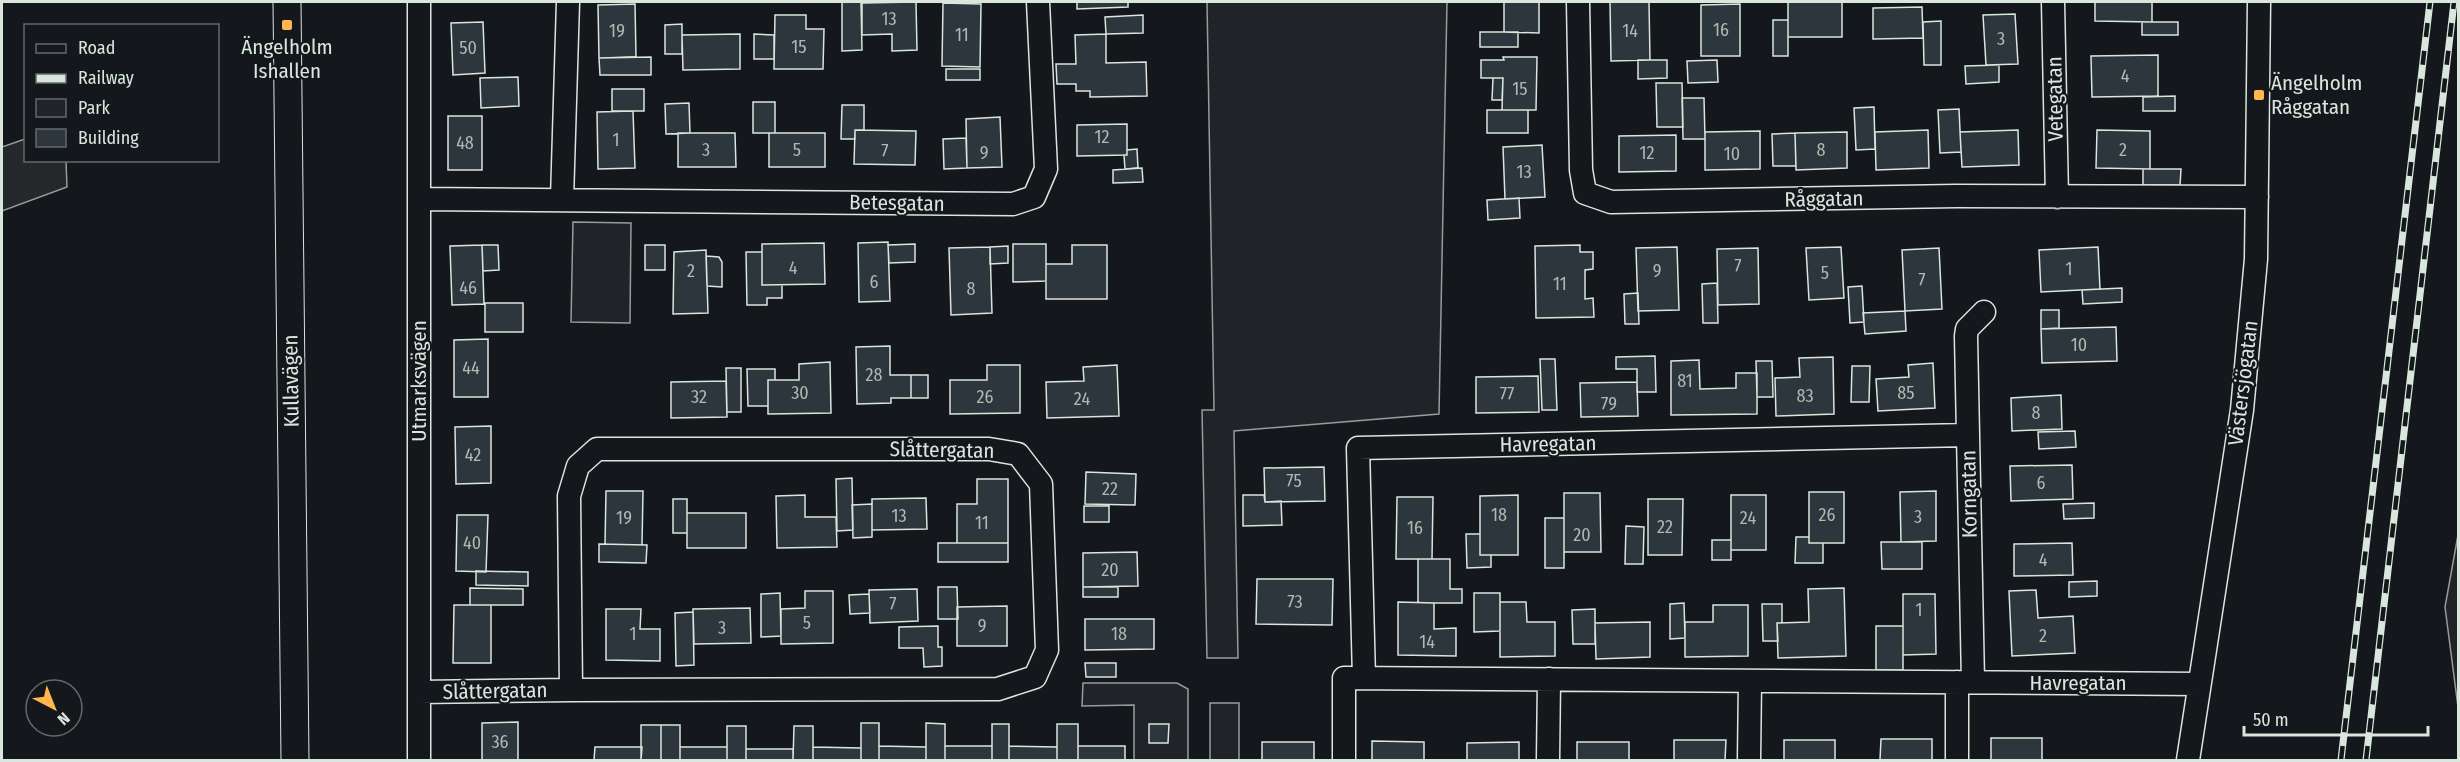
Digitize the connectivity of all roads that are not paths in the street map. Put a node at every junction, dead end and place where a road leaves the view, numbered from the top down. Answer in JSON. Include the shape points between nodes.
{"nodes":[{"id":1,"x":287,"y":2,"type":"edge"},
{"id":2,"x":419,"y":2,"type":"edge"},
{"id":3,"x":568,"y":2,"type":"edge"},
{"id":4,"x":1038,"y":2,"type":"edge"},
{"id":5,"x":1578,"y":2,"type":"edge"},
{"id":6,"x":2053,"y":2,"type":"edge"},
{"id":7,"x":2259,"y":2,"type":"edge"},
{"id":8,"x":2057,"y":197,"type":"junction"},
{"id":9,"x":2257,"y":197,"type":"junction"},
{"id":10,"x":419,"y":199,"type":"junction"},
{"id":11,"x":562,"y":199,"type":"junction"},
{"id":12,"x":1984,"y":312,"type":"dead end"},
{"id":13,"x":1968,"y":435,"type":"junction"},
{"id":14,"x":1364,"y":678,"type":"junction"},
{"id":15,"x":1549,"y":680,"type":"junction"},
{"id":16,"x":1750,"y":681,"type":"junction"},
{"id":17,"x":1965,"y":682,"type":"junction"},
{"id":18,"x":2199,"y":684,"type":"junction"},
{"id":19,"x":571,"y":690,"type":"junction"},
{"id":20,"x":419,"y":692,"type":"junction"},
{"id":21,"x":295,"y":760,"type":"edge"},
{"id":22,"x":419,"y":760,"type":"edge"},
{"id":23,"x":1344,"y":760,"type":"edge"},
{"id":24,"x":1548,"y":760,"type":"edge"},
{"id":25,"x":1749,"y":760,"type":"edge"},
{"id":26,"x":1957,"y":760,"type":"edge"},
{"id":27,"x":2188,"y":760,"type":"edge"}],
"edges":[{"from":1,"to":21,"type":"street","name":"Kullavägen"},
{"from":2,"to":10,"type":"street","name":"Utmarksvägen"},
{"from":3,"to":11,"type":"street"},
{"from":4,"to":11,"type":"street","name":"Betesgatan","via":[[1046,169],[1034,197],[1013,204]]},
{"from":5,"to":8,"type":"street","name":"Råggatan","via":[[1581,170],[1585,193],[1611,202]]},
{"from":6,"to":8,"type":"street","name":"Vetegatan"},
{"from":7,"to":9,"type":"street","name":"Västersjögatan"},
{"from":8,"to":9,"type":"street","name":"Råggatan"},
{"from":9,"to":18,"type":"street","name":"Västersjögatan","via":[[2256,259],[2242,410]]},
{"from":10,"to":11,"type":"street","name":"Betesgatan"},
{"from":10,"to":20,"type":"street","name":"Utmarksvägen"},
{"from":12,"to":13,"type":"street","name":"Korngatan","via":[[1966,333]]},
{"from":13,"to":14,"type":"street","name":"Havregatan","via":[[1358,448]]},
{"from":13,"to":17,"type":"street","name":"Korngatan"},
{"from":14,"to":15,"type":"street","name":"Havregatan"},
{"from":14,"to":23,"type":"street","name":"Havregatan","via":[[1344,678]]},
{"from":15,"to":16,"type":"street","name":"Havregatan"},
{"from":15,"to":24,"type":"street"},
{"from":16,"to":17,"type":"street","name":"Havregatan"},
{"from":16,"to":25,"type":"street"},
{"from":17,"to":18,"type":"street","name":"Havregatan"},
{"from":17,"to":26,"type":"street"},
{"from":18,"to":27,"type":"street","name":"Västersjögatan"},
{"from":19,"to":19,"type":"street","name":"Slåttergatan","via":[[998,688],[1035,677],[1047,650],[1041,484],[1018,454],[988,448],[597,449],[578,465],[569,496]]},
{"from":19,"to":20,"type":"street","name":"Slåttergatan"},
{"from":20,"to":22,"type":"street","name":"Utmarksvägen"}]}
